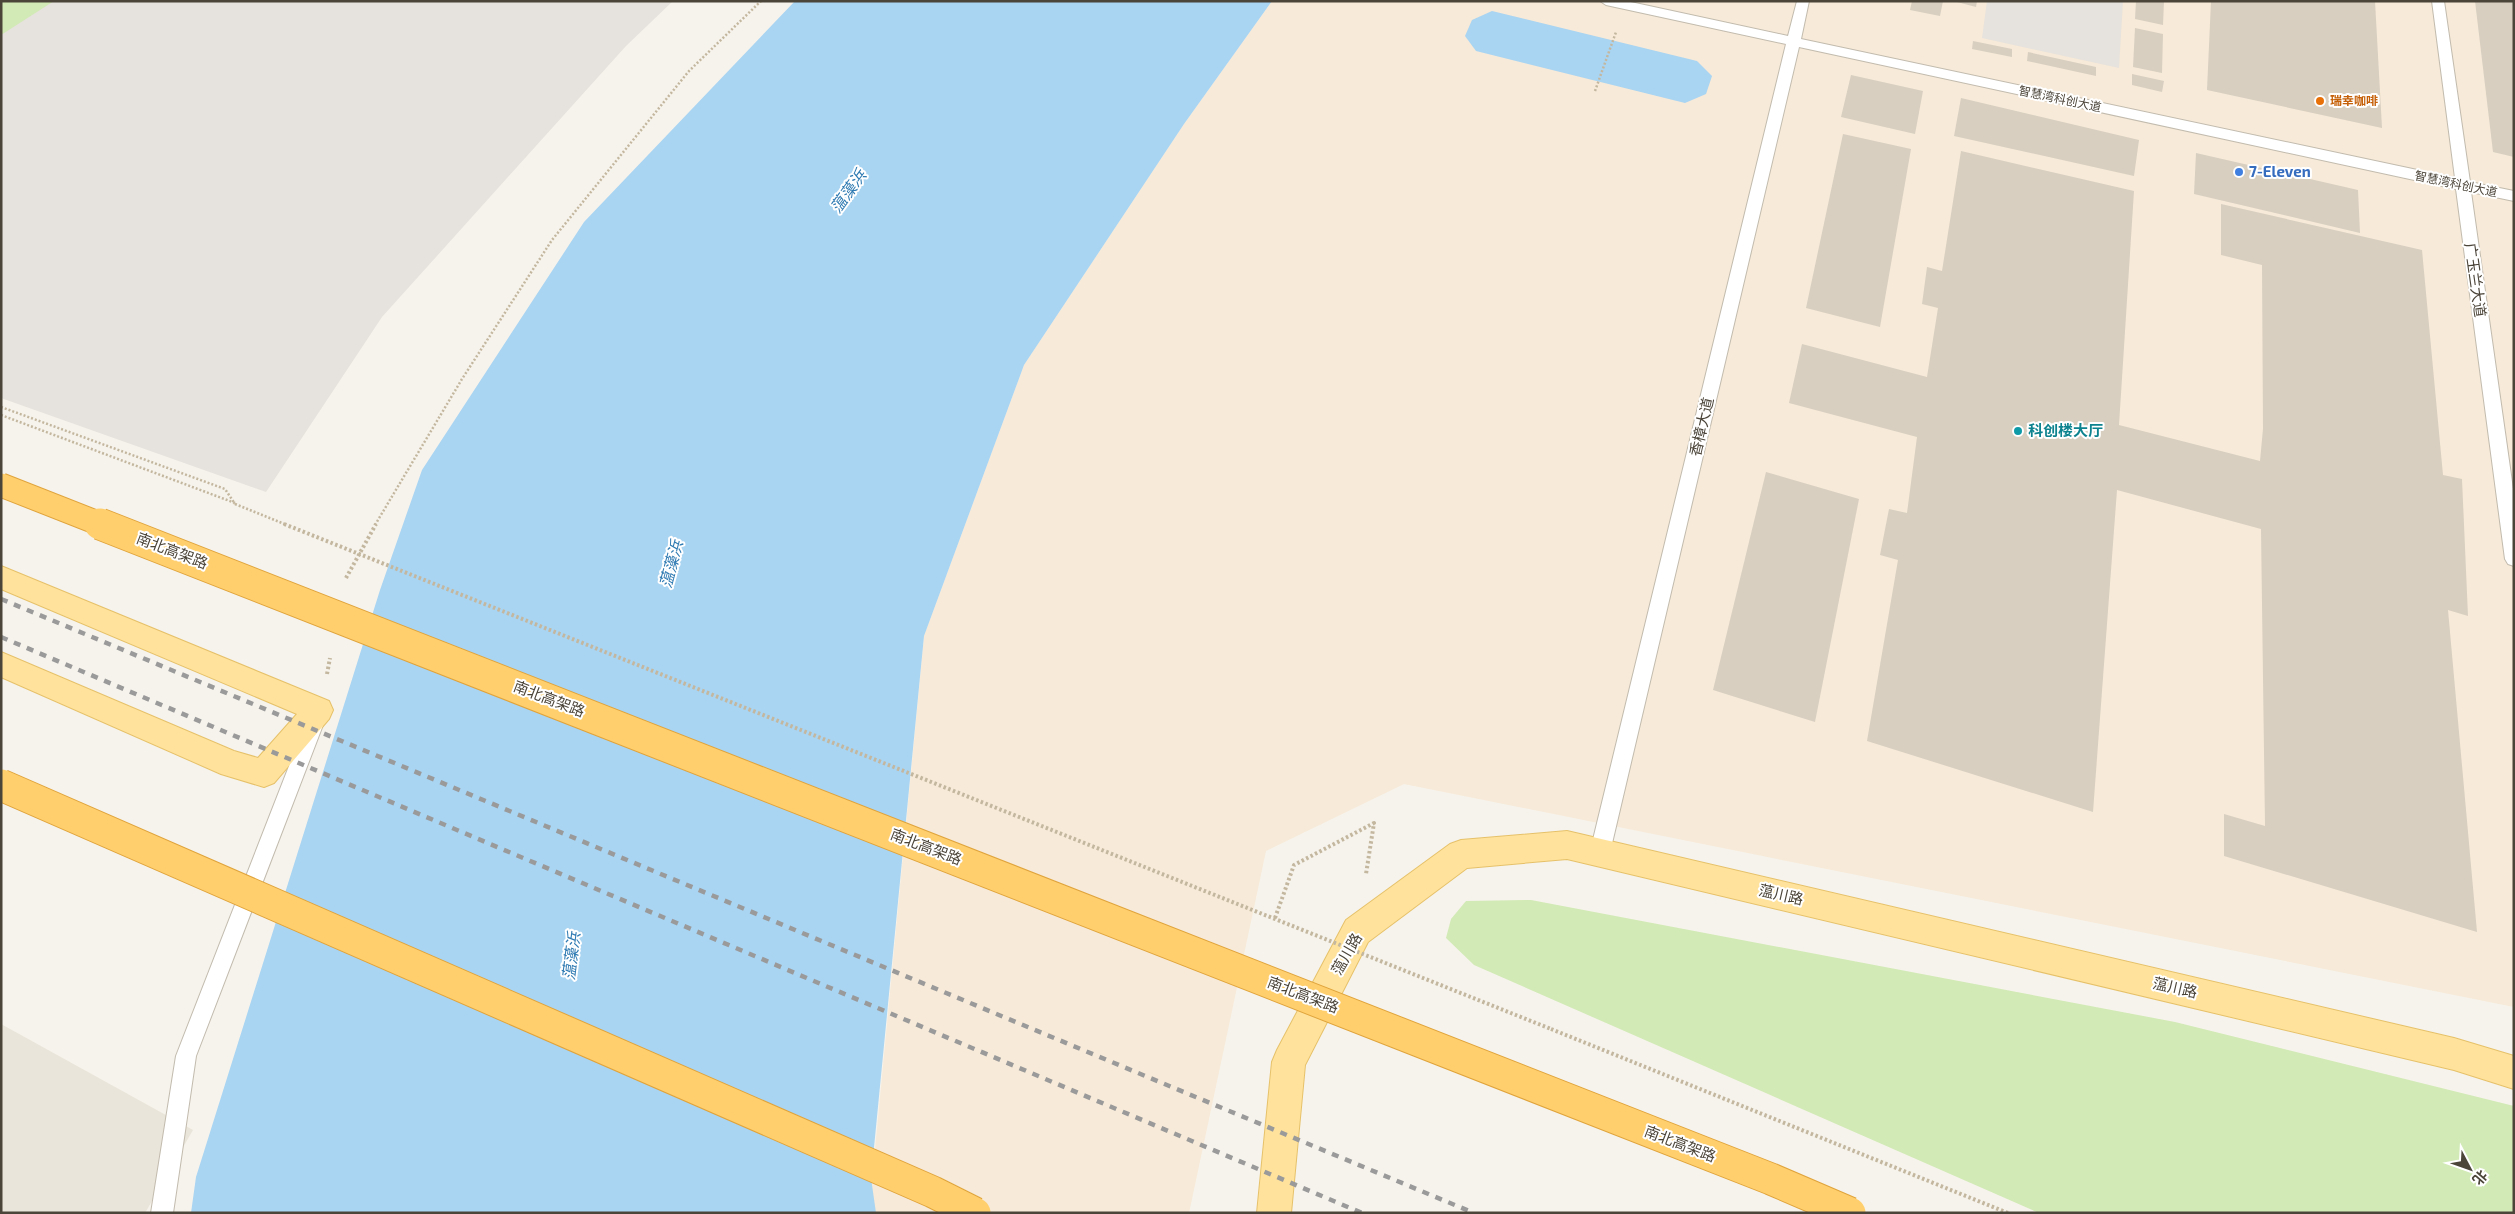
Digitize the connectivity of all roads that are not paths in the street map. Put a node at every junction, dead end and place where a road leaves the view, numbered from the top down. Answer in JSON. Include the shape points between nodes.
{"nodes":[{"id":1,"x":1606,"y":1,"type":"edge"},
{"id":2,"x":1803,"y":1,"type":"edge"},
{"id":3,"x":2438,"y":1,"type":"edge"},
{"id":4,"x":1793,"y":42,"type":"junction"},
{"id":5,"x":2462,"y":185,"type":"junction"},
{"id":6,"x":2514,"y":196,"type":"edge"},
{"id":7,"x":2506,"y":447,"type":"edge"},
{"id":8,"x":1,"y":485,"type":"edge"},
{"id":9,"x":2514,"y":559,"type":"edge"},
{"id":10,"x":1,"y":577,"type":"edge"},
{"id":11,"x":1,"y":664,"type":"edge"},
{"id":12,"x":320,"y":710,"type":"junction"},
{"id":13,"x":1,"y":785,"type":"edge"},
{"id":14,"x":1600,"y":852,"type":"junction"},
{"id":15,"x":2514,"y":1073,"type":"edge"},
{"id":16,"x":162,"y":1213,"type":"edge"},
{"id":17,"x":975,"y":1213,"type":"edge"},
{"id":18,"x":1274,"y":1213,"type":"edge"},
{"id":19,"x":1850,"y":1213,"type":"edge"}],
"edges":[{"from":1,"to":4,"type":"lane","name":"智慧湾科创大道"},
{"from":2,"to":4,"type":"lane","name":"香樟大道"},
{"from":3,"to":5,"type":"lane","name":"广玉兰大道"},
{"from":4,"to":5,"type":"lane","name":"智慧湾科创大道"},
{"from":4,"to":14,"type":"lane","name":"香樟大道"},
{"from":5,"to":6,"type":"lane","name":"智慧湾科创大道"},
{"from":5,"to":7,"type":"lane","name":"广玉兰大道"},
{"from":7,"to":9,"type":"lane","name":"广玉兰大道"},
{"from":8,"to":19,"type":"highway","name":"南北高架路","bridge":true},
{"from":10,"to":12,"type":"main road"},
{"from":11,"to":12,"type":"main road","via":[[231,764],[264,773]]},
{"from":12,"to":16,"type":"lane","via":[[186,1056]]},
{"from":13,"to":17,"type":"highway","bridge":true},
{"from":14,"to":15,"type":"main road","name":"蕰川路","via":[[2454,1054]]},
{"from":14,"to":18,"type":"main road","name":"蕰川路","via":[[1566,844],[1461,854],[1358,931],[1289,1062]]}]}
